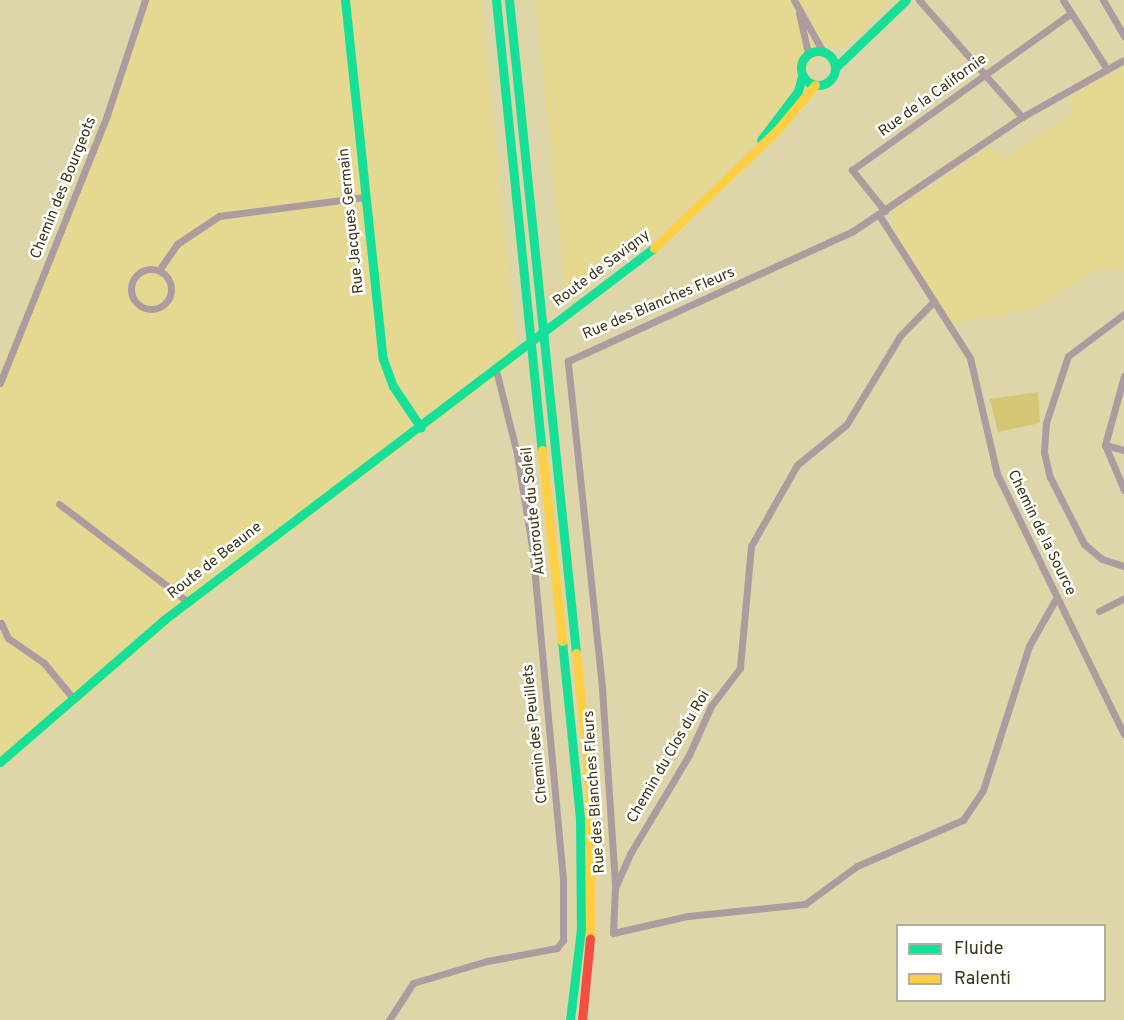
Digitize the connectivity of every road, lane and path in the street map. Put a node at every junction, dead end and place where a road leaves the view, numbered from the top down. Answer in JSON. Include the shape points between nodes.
{"nodes":[{"id":1,"x":145,"y":0,"type":"edge"},
{"id":2,"x":345,"y":0,"type":"edge"},
{"id":3,"x":496,"y":0,"type":"edge"},
{"id":4,"x":509,"y":0,"type":"edge"},
{"id":5,"x":906,"y":0,"type":"edge"},
{"id":6,"x":919,"y":0,"type":"edge"},
{"id":7,"x":1063,"y":0,"type":"edge"},
{"id":8,"x":1103,"y":0,"type":"edge"},
{"id":9,"x":796,"y":2,"type":"edge"},
{"id":10,"x":1071,"y":13,"type":"junction"},
{"id":11,"x":1124,"y":36,"type":"edge"},
{"id":12,"x":854,"y":50,"type":"junction"},
{"id":13,"x":825,"y":52,"type":"junction"},
{"id":14,"x":808,"y":53,"type":"junction"},
{"id":15,"x":1124,"y":60,"type":"edge"},
{"id":16,"x":835,"y":68,"type":"junction"},
{"id":17,"x":1107,"y":69,"type":"junction"},
{"id":18,"x":802,"y":76,"type":"junction"},
{"id":19,"x":982,"y":76,"type":"junction"},
{"id":20,"x":815,"y":85,"type":"junction"},
{"id":21,"x":790,"y":114,"type":"junction"},
{"id":22,"x":1022,"y":117,"type":"junction"},
{"id":23,"x":365,"y":197,"type":"junction"},
{"id":24,"x":882,"y":213,"type":"junction"},
{"id":25,"x":159,"y":270,"type":"junction"},
{"id":26,"x":934,"y":301,"type":"junction"},
{"id":27,"x":1124,"y":314,"type":"edge"},
{"id":28,"x":496,"y":370,"type":"junction"},
{"id":29,"x":1124,"y":376,"type":"edge"},
{"id":30,"x":0,"y":383,"type":"edge"},
{"id":31,"x":460,"y":398,"type":"joint"},
{"id":32,"x":421,"y":428,"type":"junction"},
{"id":33,"x":1105,"y":445,"type":"junction"},
{"id":34,"x":1124,"y":450,"type":"edge"},
{"id":35,"x":1123,"y":485,"type":"edge"},
{"id":36,"x":59,"y":504,"type":"dead end"},
{"id":37,"x":1124,"y":566,"type":"edge"},
{"id":38,"x":1058,"y":597,"type":"junction"},
{"id":39,"x":1124,"y":598,"type":"edge"},
{"id":40,"x":188,"y":602,"type":"junction"},
{"id":41,"x":1099,"y":611,"type":"dead end"},
{"id":42,"x":1,"y":623,"type":"edge"},
{"id":43,"x":73,"y":698,"type":"junction"},
{"id":44,"x":1124,"y":734,"type":"edge"},
{"id":45,"x":0,"y":762,"type":"edge"},
{"id":46,"x":615,"y":888,"type":"junction"},
{"id":47,"x":389,"y":1020,"type":"edge"},
{"id":48,"x":570,"y":1020,"type":"edge"},
{"id":49,"x":582,"y":1020,"type":"edge"}],
"edges":[{"from":1,"to":30,"type":"street","name":"Chemin des Bourgeots","via":[[107,115]]},
{"from":2,"to":23,"type":"main road","name":"Rue Jacques Germain"},
{"from":3,"to":48,"type":"main road","name":"Autoroute du Soleil","via":[[579,809],[581,929]]},
{"from":4,"to":49,"type":"main road","name":"Autoroute du Soleil","via":[[590,786],[593,921]]},
{"from":5,"to":12,"type":"main road"},
{"from":6,"to":19,"type":"street"},
{"from":7,"to":10,"type":"street"},
{"from":8,"to":11,"type":"street"},
{"from":9,"to":13,"type":"street"},
{"from":9,"to":14,"type":"street"},
{"from":10,"to":17,"type":"street"},
{"from":10,"to":19,"type":"street","name":"Rue de la Californie"},
{"from":12,"to":13,"type":"main road"},
{"from":12,"to":16,"type":"main road"},
{"from":13,"to":14,"type":"main road"},
{"from":13,"to":16,"type":"main road"},
{"from":14,"to":18,"type":"main road","via":[[801,63]]},
{"from":15,"to":17,"type":"street","name":"Rue des Blanches Fleurs"},
{"from":16,"to":20,"type":"main road","via":[[830,80]]},
{"from":17,"to":22,"type":"street","name":"Rue des Blanches Fleurs"},
{"from":18,"to":20,"type":"main road"},
{"from":18,"to":21,"type":"main road","name":"Route de Savigny"},
{"from":19,"to":22,"type":"street"},
{"from":19,"to":24,"type":"street","name":"Rue de la Californie","via":[[852,170]]},
{"from":20,"to":21,"type":"main road","name":"Route de Savigny"},
{"from":21,"to":28,"type":"main road","name":"Route de Savigny","via":[[665,240]]},
{"from":22,"to":24,"type":"street","name":"Rue des Blanches Fleurs"},
{"from":23,"to":25,"type":"street","via":[[219,216],[177,244]]},
{"from":23,"to":32,"type":"main road","name":"Rue Jacques Germain","via":[[385,367]]},
{"from":24,"to":26,"type":"street","name":"Chemin de la Source"},
{"from":24,"to":46,"type":"street","name":"Rue des Blanches Fleurs","via":[[829,243],[632,327],[568,362],[603,698]]},
{"from":25,"to":25,"type":"street","via":[[144,270],[134,279],[134,298],[144,307],[159,307],[171,293],[169,279]]},
{"from":26,"to":38,"type":"street","name":"Chemin de la Source","via":[[972,364],[994,445],[997,474]]},
{"from":26,"to":46,"type":"street","name":"Chemin du Clos du Roi","via":[[900,336],[846,425],[797,465],[751,546],[740,668],[711,706]]},
{"from":27,"to":37,"type":"street","via":[[1068,356],[1040,437],[1050,477],[1078,536],[1096,555]]},
{"from":28,"to":31,"type":"main road","name":"Route de Savigny"},
{"from":28,"to":47,"type":"street","name":"Chemin des Peuillets","via":[[508,411],[533,553],[563,879],[563,940],[557,948],[487,961],[413,983]]},
{"from":29,"to":33,"type":"street"},
{"from":31,"to":32,"type":"main road","name":"Route de Beaune"},
{"from":32,"to":40,"type":"main road","name":"Route de Beaune"},
{"from":33,"to":34,"type":"street"},
{"from":33,"to":35,"type":"street"},
{"from":36,"to":40,"type":"street"},
{"from":38,"to":44,"type":"street","name":"Chemin de la Source"},
{"from":38,"to":46,"type":"street","name":"Chemin du Clos du Roi","via":[[1029,646],[983,790],[963,820],[865,861],[805,904],[688,916],[613,933]]},
{"from":39,"to":41,"type":"street"},
{"from":40,"to":43,"type":"main road","name":"Route de Beaune"},
{"from":42,"to":43,"type":"street","via":[[8,638],[44,663]]},
{"from":43,"to":45,"type":"main road","name":"Route de Beaune"}]}
